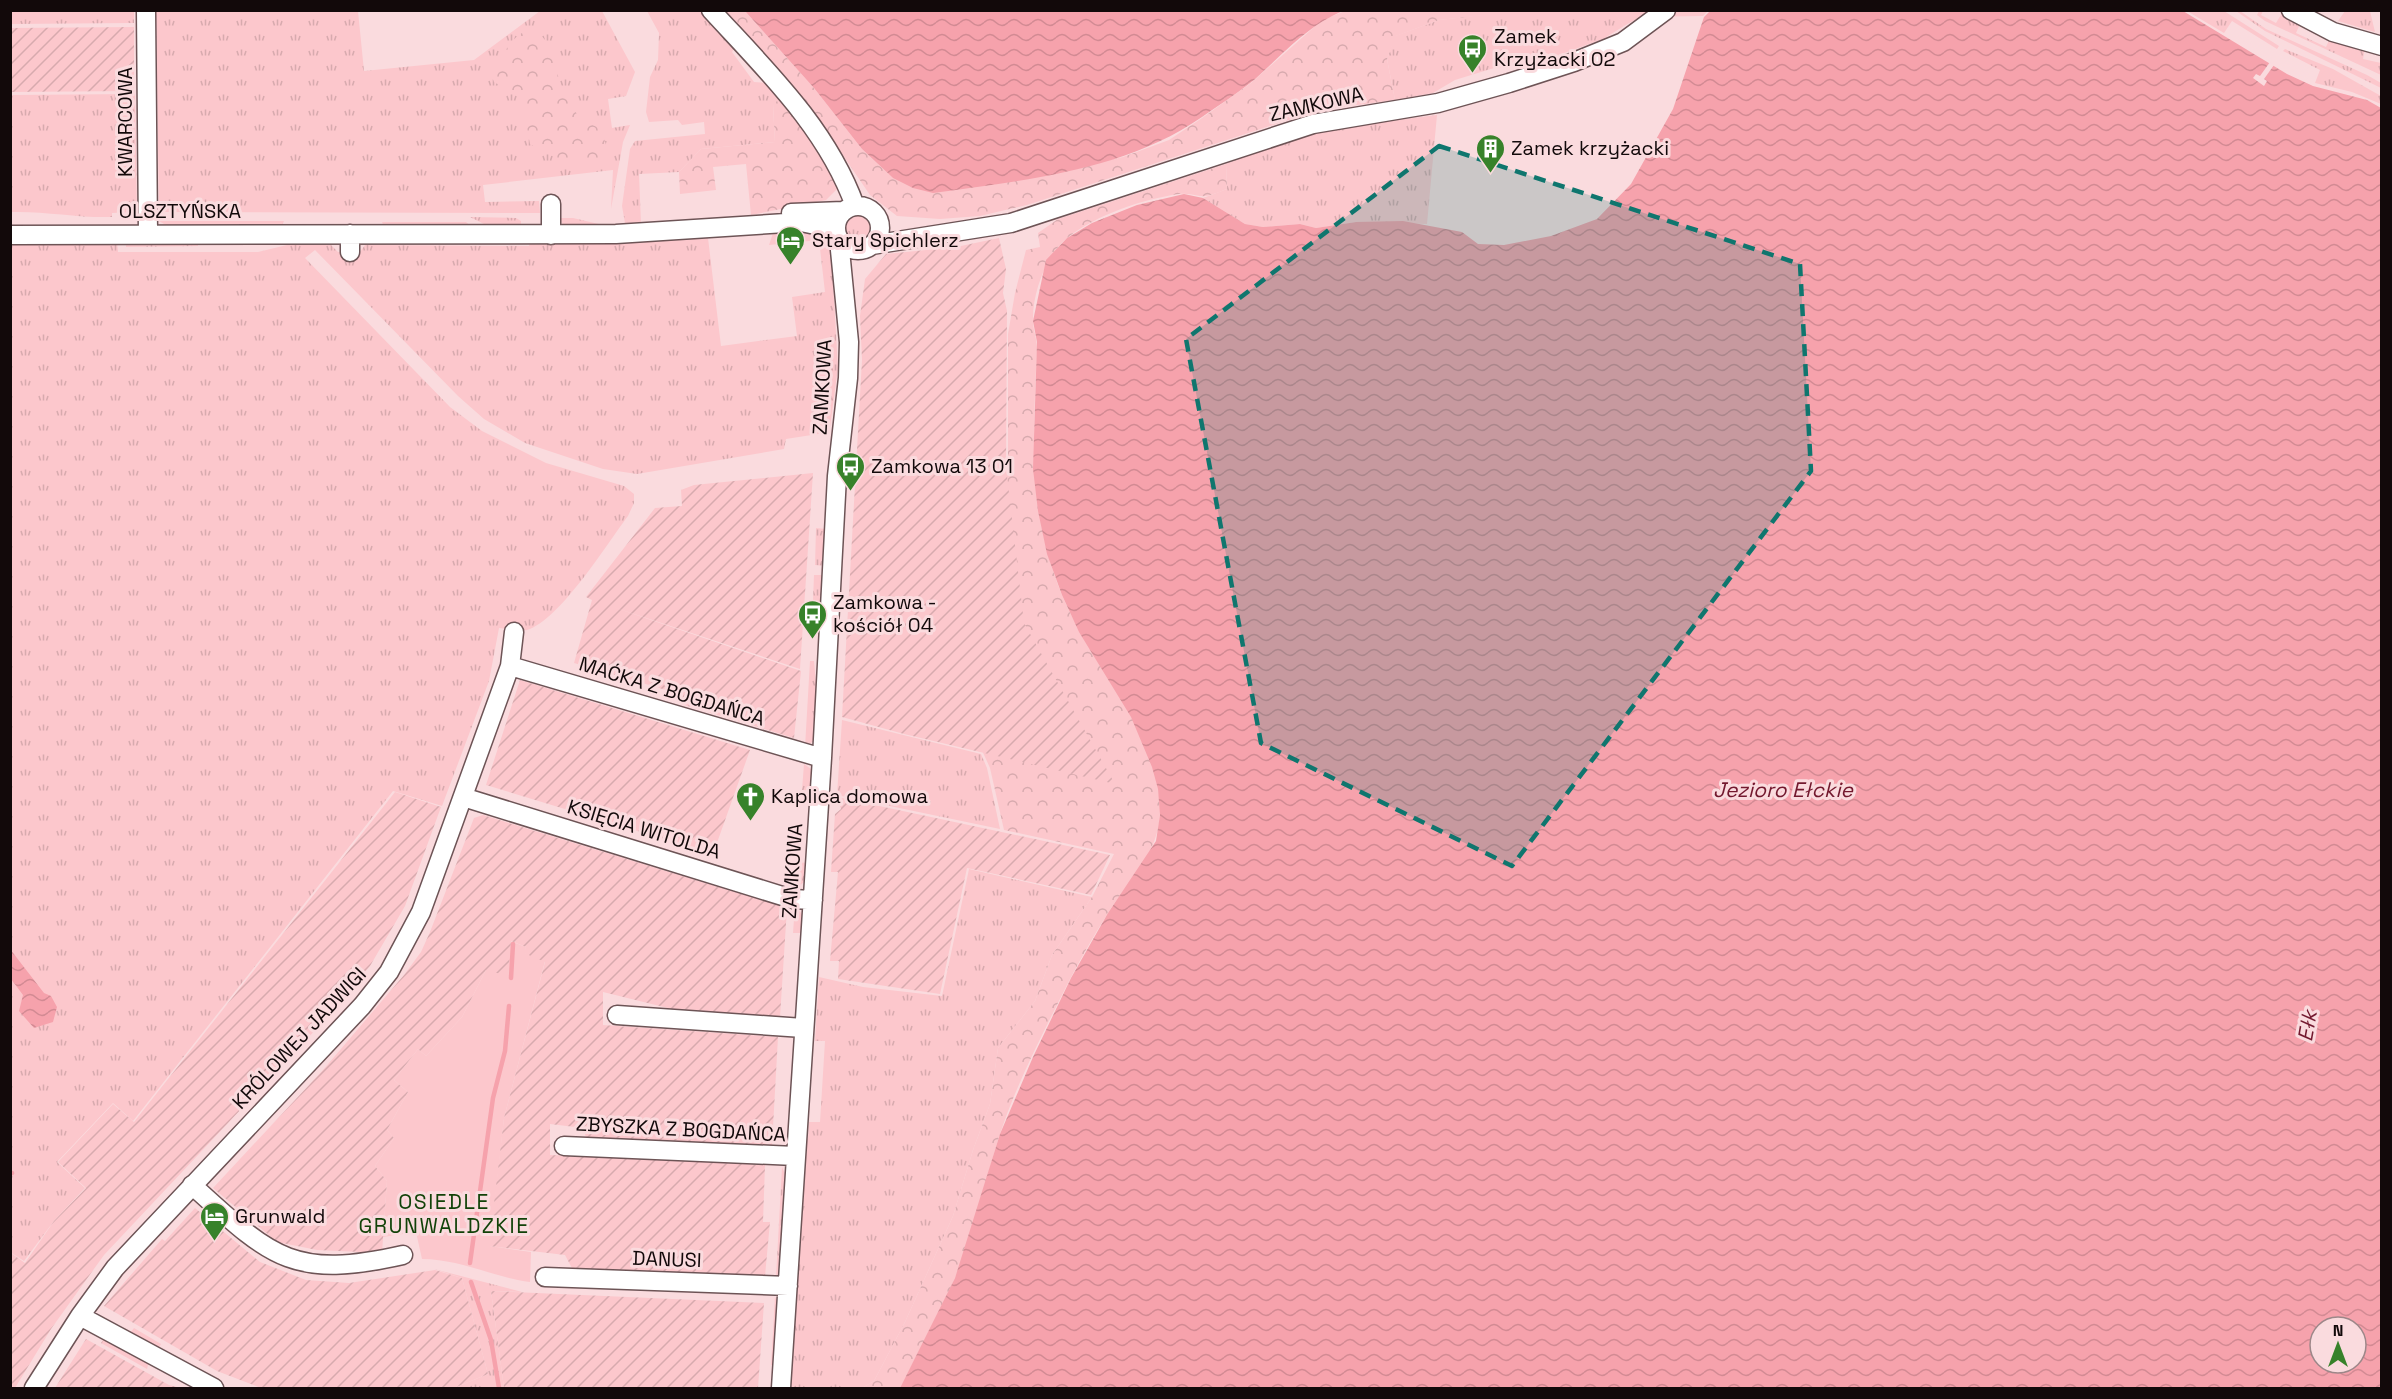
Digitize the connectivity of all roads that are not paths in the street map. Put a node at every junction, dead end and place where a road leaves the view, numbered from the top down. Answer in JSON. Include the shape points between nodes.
{"nodes":[{"id":1,"x":147,"y":10,"type":"edge"},
{"id":2,"x":711,"y":10,"type":"edge"},
{"id":3,"x":1666,"y":10,"type":"edge"},
{"id":4,"x":2291,"y":10,"type":"edge"},
{"id":5,"x":2382,"y":46,"type":"edge"},
{"id":6,"x":551,"y":204,"type":"dead end"},
{"id":7,"x":849,"y":208,"type":"junction"},
{"id":8,"x":878,"y":218,"type":"junction"},
{"id":9,"x":738,"y":227,"type":"junction"},
{"id":10,"x":970,"y":231,"type":"junction"},
{"id":11,"x":148,"y":234,"type":"junction"},
{"id":12,"x":10,"y":235,"type":"edge"},
{"id":13,"x":551,"y":235,"type":"junction"},
{"id":14,"x":837,"y":237,"type":"junction"},
{"id":15,"x":867,"y":248,"type":"junction"},
{"id":16,"x":847,"y":321,"type":"junction"},
{"id":17,"x":514,"y":632,"type":"dead end"},
{"id":18,"x":510,"y":666,"type":"junction"},
{"id":19,"x":822,"y":758,"type":"junction"},
{"id":20,"x":463,"y":797,"type":"junction"},
{"id":21,"x":813,"y":900,"type":"junction"},
{"id":22,"x":617,"y":1014,"type":"dead end"},
{"id":23,"x":803,"y":1028,"type":"junction"},
{"id":24,"x":564,"y":1146,"type":"dead end"},
{"id":25,"x":795,"y":1156,"type":"junction"},
{"id":26,"x":192,"y":1185,"type":"junction"},
{"id":27,"x":403,"y":1255,"type":"dead end"},
{"id":28,"x":545,"y":1277,"type":"dead end"},
{"id":29,"x":788,"y":1286,"type":"junction"},
{"id":30,"x":80,"y":1316,"type":"junction"},
{"id":31,"x":34,"y":1389,"type":"edge"},
{"id":32,"x":214,"y":1389,"type":"edge"},
{"id":33,"x":781,"y":1389,"type":"edge"}],
"edges":[{"from":1,"to":11,"type":"street","name":"KWARCOWA"},
{"from":2,"to":7,"type":"street","via":[[814,127],[845,177]]},
{"from":3,"to":10,"type":"street","name":"ZAMKOWA","via":[[1623,42],[1509,83],[1438,103],[1313,124],[1011,223]]},
{"from":4,"to":5,"type":"street","via":[[2333,32]]},
{"from":6,"to":13,"type":"street"},
{"from":7,"to":8,"type":"street","via":[[866,207]]},
{"from":7,"to":9,"type":"street","via":[[800,212]]},
{"from":7,"to":14,"type":"street","via":[[835,226]]},
{"from":8,"to":10,"type":"street","name":"ZAMKOWA","via":[[904,227]]},
{"from":8,"to":15,"type":"street","via":[[880,230]]},
{"from":9,"to":13,"type":"street"},
{"from":9,"to":14,"type":"street","via":[[801,222],[825,227]]},
{"from":10,"to":15,"type":"street","name":"ZAMKOWA"},
{"from":11,"to":12,"type":"street","name":"OLSZTYŃSKA"},
{"from":11,"to":13,"type":"street","name":"OLSZTYŃSKA","via":[[350,243]]},
{"from":14,"to":15,"type":"street","via":[[849,249]]},
{"from":14,"to":16,"type":"street","name":"ZAMKOWA"},
{"from":15,"to":16,"type":"street","name":"ZAMKOWA","via":[[852,275]]},
{"from":16,"to":19,"type":"street","name":"ZAMKOWA","via":[[849,378],[837,476]]},
{"from":17,"to":18,"type":"street","name":"KRÓLOWEJ JADWIGI"},
{"from":18,"to":19,"type":"street","name":"MAĆKA Z BOGDAŃCA"},
{"from":18,"to":20,"type":"street","name":"KRÓLOWEJ JADWIGI"},
{"from":19,"to":21,"type":"street","name":"ZAMKOWA"},
{"from":20,"to":21,"type":"street","name":"KSIĘCIA WITOLDA","via":[[792,899]]},
{"from":20,"to":26,"type":"street","name":"KRÓLOWEJ JADWIGI","via":[[422,912],[376,990]]},
{"from":21,"to":23,"type":"street","name":"ZAMKOWA"},
{"from":22,"to":23,"type":"street"},
{"from":23,"to":25,"type":"street","name":"ZAMKOWA"},
{"from":24,"to":25,"type":"street","name":"ZBYSZKA Z BOGDAŃCA"},
{"from":25,"to":29,"type":"street","name":"ZAMKOWA"},
{"from":26,"to":27,"type":"street","via":[[253,1239],[294,1260],[343,1266]]},
{"from":26,"to":30,"type":"street","name":"KRÓLOWEJ JADWIGI","via":[[115,1268]]},
{"from":28,"to":29,"type":"street","name":"DANUSI"},
{"from":29,"to":33,"type":"street","name":"ZAMKOWA"},
{"from":30,"to":31,"type":"street","name":"KRÓLOWEJ JADWIGI"},
{"from":30,"to":32,"type":"street"}]}
